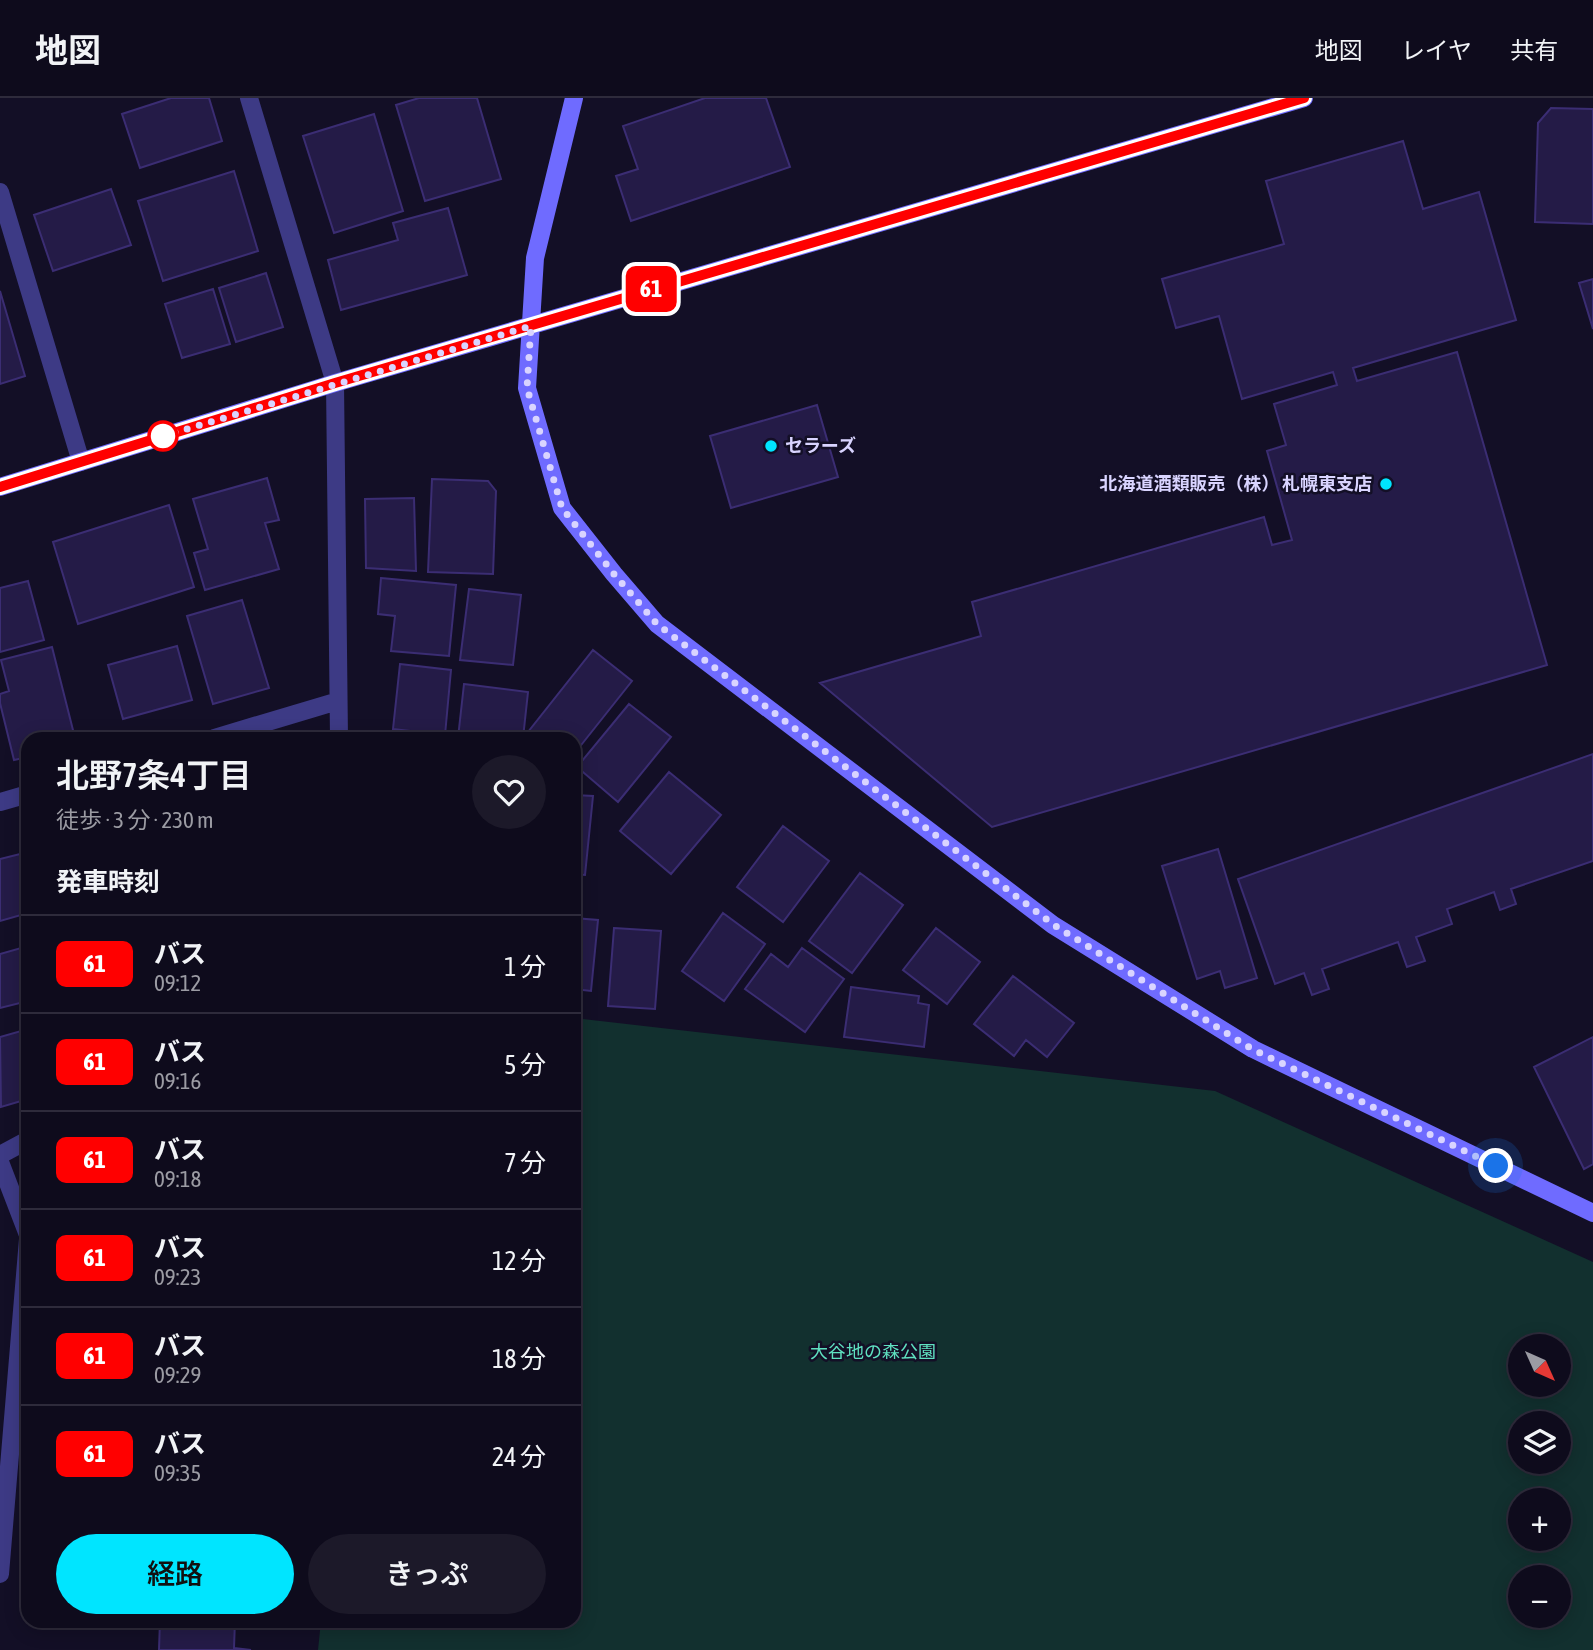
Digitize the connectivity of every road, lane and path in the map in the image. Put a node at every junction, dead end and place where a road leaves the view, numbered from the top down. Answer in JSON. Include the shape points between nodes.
{"nodes":[{"id":1,"x":249,"y":98,"type":"edge"},
{"id":2,"x":574,"y":98,"type":"edge"},
{"id":3,"x":1304,"y":98,"type":"edge"},
{"id":4,"x":0,"y":192,"type":"edge"},
{"id":5,"x":531,"y":326,"type":"junction"},
{"id":6,"x":335,"y":383,"type":"junction"},
{"id":7,"x":80,"y":462,"type":"junction"},
{"id":8,"x":0,"y":487,"type":"edge"},
{"id":9,"x":338,"y":701,"type":"junction"},
{"id":10,"x":234,"y":732,"type":"edge"},
{"id":11,"x":338,"y":732,"type":"edge"},
{"id":12,"x":21,"y":796,"type":"edge"},
{"id":13,"x":0,"y":802,"type":"edge"},
{"id":14,"x":21,"y":1144,"type":"edge"},
{"id":15,"x":0,"y":1156,"type":"edge"},
{"id":16,"x":0,"y":1162,"type":"edge"},
{"id":17,"x":1593,"y":1213,"type":"edge"},
{"id":18,"x":21,"y":1218,"type":"edge"},
{"id":19,"x":21,"y":1321,"type":"edge"},
{"id":20,"x":0,"y":1574,"type":"edge"}],
"edges":[{"from":1,"to":6,"type":"street"},
{"from":2,"to":5,"type":"street","via":[[535,258]]},
{"from":3,"to":5,"type":"street"},
{"from":4,"to":7,"type":"street"},
{"from":5,"to":6,"type":"street"},
{"from":5,"to":17,"type":"street","via":[[527,388],[562,508],[657,624],[1054,925],[1252,1049]]},
{"from":6,"to":7,"type":"street"},
{"from":6,"to":9,"type":"street"},
{"from":7,"to":8,"type":"street"},
{"from":9,"to":10,"type":"street"},
{"from":9,"to":11,"type":"street"},
{"from":12,"to":13,"type":"street"},
{"from":14,"to":15,"type":"street"},
{"from":16,"to":18,"type":"street"},
{"from":19,"to":20,"type":"street"}]}
